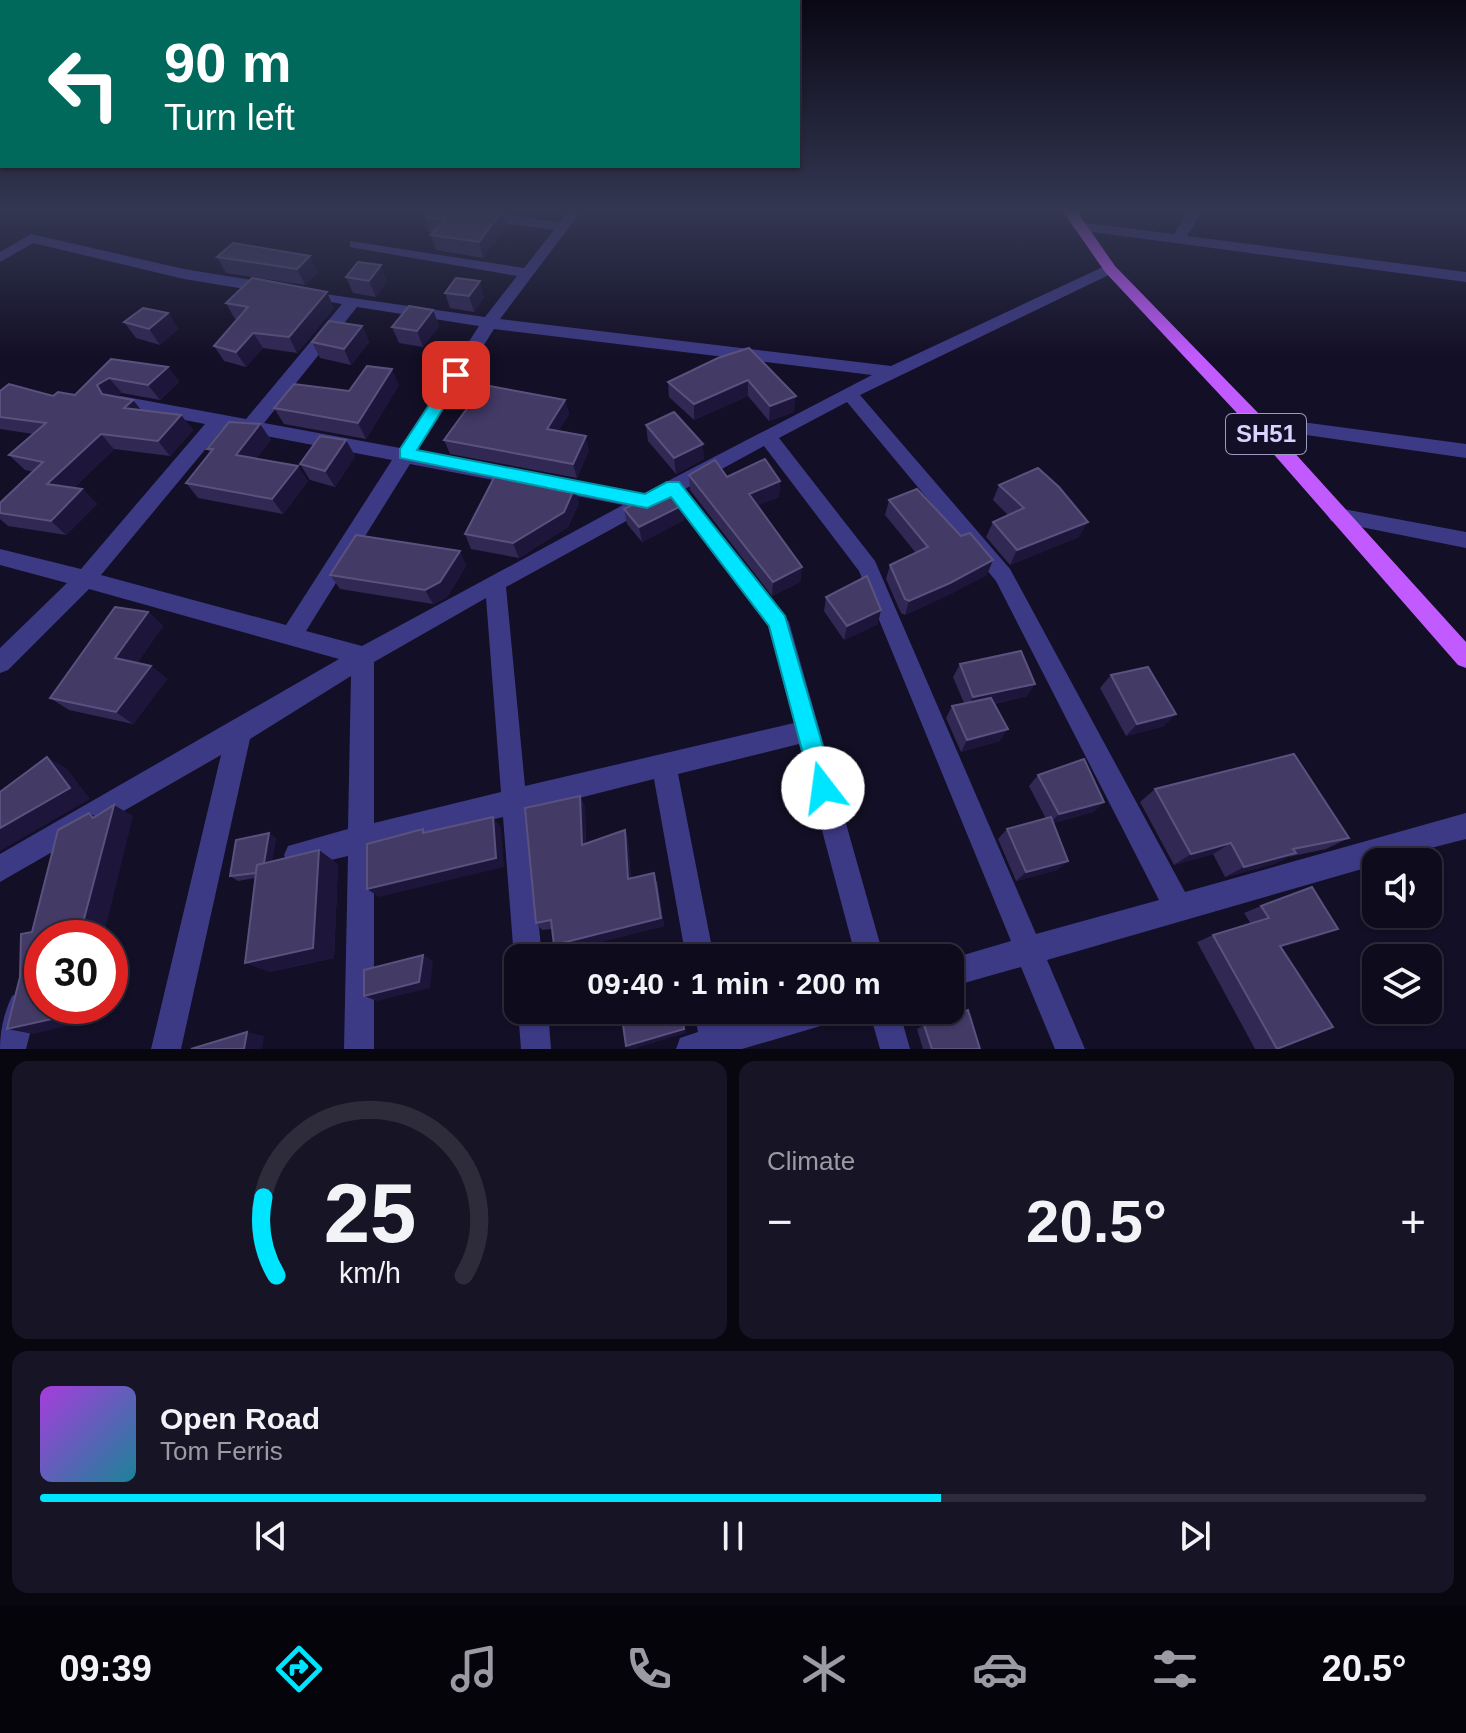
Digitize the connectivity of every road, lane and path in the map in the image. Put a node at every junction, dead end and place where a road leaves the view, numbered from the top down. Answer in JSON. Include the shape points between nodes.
{"nodes":[{"id":1,"x":120,"y":259,"type":"edge"},
{"id":2,"x":444,"y":259,"type":"edge"},
{"id":3,"x":539,"y":259,"type":"edge"},
{"id":4,"x":1103,"y":259,"type":"edge"},
{"id":5,"x":1333,"y":259,"type":"edge"},
{"id":6,"x":1110,"y":269,"type":"junction"},
{"id":7,"x":528,"y":273,"type":"junction"},
{"id":8,"x":1466,"y":277,"type":"edge"},
{"id":9,"x":353,"y":301,"type":"junction"},
{"id":10,"x":489,"y":323,"type":"junction"},
{"id":11,"x":893,"y":372,"type":"junction"},
{"id":12,"x":849,"y":393,"type":"junction"},
{"id":13,"x":121,"y":402,"type":"edge"},
{"id":14,"x":219,"y":420,"type":"junction"},
{"id":15,"x":1256,"y":422,"type":"junction"},
{"id":16,"x":251,"y":426,"type":"junction"},
{"id":17,"x":767,"y":436,"type":"junction"},
{"id":18,"x":1466,"y":451,"type":"edge"},
{"id":19,"x":406,"y":454,"type":"junction"},
{"id":20,"x":673,"y":487,"type":"junction"},
{"id":21,"x":647,"y":502,"type":"junction"},
{"id":22,"x":1338,"y":516,"type":"junction"},
{"id":23,"x":1466,"y":540,"type":"edge"},
{"id":24,"x":0,"y":557,"type":"edge"},
{"id":25,"x":85,"y":579,"type":"junction"},
{"id":26,"x":495,"y":583,"type":"junction"},
{"id":27,"x":291,"y":636,"type":"junction"},
{"id":28,"x":363,"y":656,"type":"junction"},
{"id":29,"x":1466,"y":658,"type":"edge"},
{"id":30,"x":0,"y":663,"type":"edge"},
{"id":31,"x":808,"y":731,"type":"junction"},
{"id":32,"x":239,"y":732,"type":"junction"},
{"id":33,"x":664,"y":765,"type":"junction"},
{"id":34,"x":514,"y":802,"type":"junction"},
{"id":35,"x":1466,"y":826,"type":"edge"},
{"id":36,"x":65,"y":830,"type":"junction"},
{"id":37,"x":361,"y":839,"type":"junction"},
{"id":38,"x":297,"y":855,"type":"edge"},
{"id":39,"x":58,"y":859,"type":"edge"},
{"id":40,"x":0,"y":869,"type":"edge"},
{"id":41,"x":1177,"y":905,"type":"junction"},
{"id":42,"x":527,"y":944,"type":"edge"},
{"id":43,"x":697,"y":944,"type":"edge"},
{"id":44,"x":866,"y":944,"type":"edge"},
{"id":45,"x":1030,"y":949,"type":"junction"},
{"id":46,"x":964,"y":969,"type":"edge"},
{"id":47,"x":24,"y":999,"type":"edge"},
{"id":48,"x":534,"y":1024,"type":"edge"},
{"id":49,"x":708,"y":1024,"type":"edge"},
{"id":50,"x":780,"y":1024,"type":"edge"},
{"id":51,"x":888,"y":1024,"type":"edge"},
{"id":52,"x":707,"y":1047,"type":"edge"},
{"id":53,"x":11,"y":1049,"type":"edge"},
{"id":54,"x":166,"y":1049,"type":"edge"},
{"id":55,"x":359,"y":1049,"type":"edge"},
{"id":56,"x":536,"y":1049,"type":"edge"},
{"id":57,"x":895,"y":1049,"type":"edge"},
{"id":58,"x":1070,"y":1049,"type":"edge"}],
"edges":[{"from":1,"to":9,"type":"street"},
{"from":2,"to":7,"type":"street"},
{"from":3,"to":7,"type":"street"},
{"from":4,"to":6,"type":"main road","number":"SH51"},
{"from":5,"to":8,"type":"street"},
{"from":6,"to":11,"type":"street"},
{"from":6,"to":15,"type":"main road","number":"SH51"},
{"from":7,"to":10,"type":"street"},
{"from":9,"to":10,"type":"street"},
{"from":9,"to":16,"type":"street"},
{"from":10,"to":11,"type":"street"},
{"from":10,"to":19,"type":"street"},
{"from":11,"to":12,"type":"street"},
{"from":12,"to":17,"type":"street"},
{"from":12,"to":41,"type":"street","via":[[1003,575]]},
{"from":13,"to":14,"type":"street"},
{"from":14,"to":16,"type":"street"},
{"from":14,"to":25,"type":"street"},
{"from":15,"to":18,"type":"street"},
{"from":15,"to":22,"type":"main road","number":"SH51"},
{"from":16,"to":19,"type":"street"},
{"from":17,"to":20,"type":"street"},
{"from":17,"to":45,"type":"street","via":[[868,567]]},
{"from":19,"to":21,"type":"street"},
{"from":19,"to":27,"type":"street"},
{"from":20,"to":21,"type":"street"},
{"from":20,"to":31,"type":"street","via":[[778,622]]},
{"from":21,"to":26,"type":"street"},
{"from":22,"to":23,"type":"street"},
{"from":22,"to":29,"type":"main road","number":"SH51"},
{"from":24,"to":25,"type":"street"},
{"from":25,"to":27,"type":"street"},
{"from":25,"to":30,"type":"street"},
{"from":26,"to":28,"type":"street"},
{"from":26,"to":34,"type":"street"},
{"from":27,"to":28,"type":"street"},
{"from":28,"to":32,"type":"street"},
{"from":28,"to":37,"type":"street"},
{"from":31,"to":33,"type":"street"},
{"from":31,"to":44,"type":"street"},
{"from":32,"to":36,"type":"street"},
{"from":32,"to":54,"type":"street"},
{"from":33,"to":34,"type":"street"},
{"from":33,"to":43,"type":"street"},
{"from":34,"to":37,"type":"street"},
{"from":34,"to":42,"type":"street"},
{"from":35,"to":41,"type":"street"},
{"from":36,"to":39,"type":"street"},
{"from":36,"to":40,"type":"street"},
{"from":37,"to":38,"type":"street"},
{"from":37,"to":55,"type":"street"},
{"from":41,"to":45,"type":"street"},
{"from":45,"to":46,"type":"street"},
{"from":45,"to":58,"type":"street"},
{"from":47,"to":53,"type":"street"},
{"from":48,"to":56,"type":"street"},
{"from":49,"to":52,"type":"street"},
{"from":50,"to":52,"type":"street"},
{"from":51,"to":57,"type":"street"}]}
